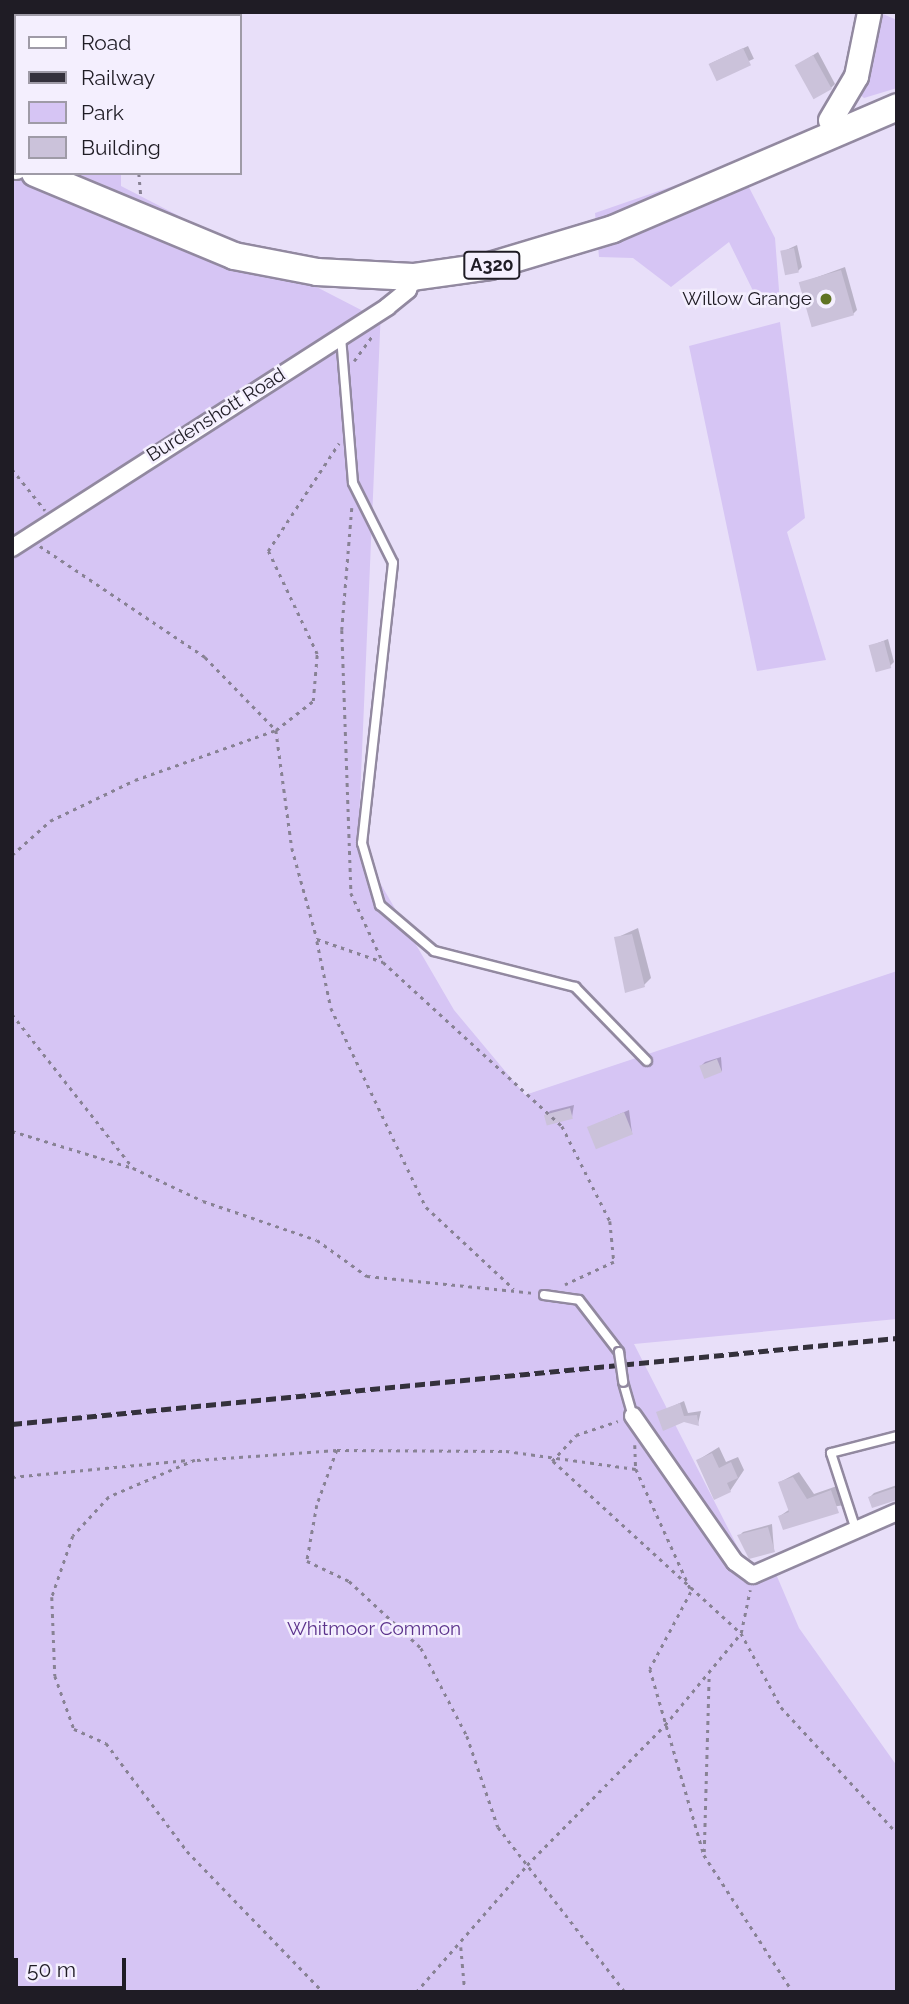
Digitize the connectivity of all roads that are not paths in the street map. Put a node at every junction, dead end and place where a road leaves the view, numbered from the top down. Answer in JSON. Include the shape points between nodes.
{"nodes":[{"id":1,"x":869,"y":12,"type":"edge"},
{"id":2,"x":897,"y":95,"type":"edge"},
{"id":3,"x":897,"y":107,"type":"edge"},
{"id":4,"x":830,"y":120,"type":"junction"},
{"id":5,"x":760,"y":165,"type":"junction"},
{"id":6,"x":40,"y":175,"type":"edge"},
{"id":7,"x":412,"y":277,"type":"junction"},
{"id":8,"x":341,"y":337,"type":"junction"},
{"id":9,"x":12,"y":548,"type":"edge"},
{"id":10,"x":648,"y":1061,"type":"dead end"},
{"id":11,"x":544,"y":1295,"type":"road end"},
{"id":12,"x":634,"y":1416,"type":"joint"},
{"id":13,"x":897,"y":1436,"type":"edge"},
{"id":14,"x":897,"y":1512,"type":"edge"},
{"id":15,"x":856,"y":1530,"type":"junction"}],
"edges":[{"from":1,"to":4,"type":"street","via":[[856,76]]},
{"from":2,"to":4,"type":"main road","number":"A320"},
{"from":3,"to":5,"type":"main road","number":"A320"},
{"from":4,"to":5,"type":"main road","number":"A320"},
{"from":5,"to":7,"type":"main road","number":"A320","via":[[613,229],[473,270]]},
{"from":6,"to":7,"type":"main road","number":"A320","via":[[234,256],[317,272]]},
{"from":7,"to":8,"type":"street","name":"Burdenshott Road","via":[[399,299]]},
{"from":8,"to":9,"type":"street","name":"Burdenshott Road"},
{"from":8,"to":10,"type":"lane","via":[[353,483],[393,563],[362,843],[380,905],[434,951],[575,987]]},
{"from":11,"to":12,"type":"lane","bridge":true,"via":[[579,1300],[620,1352]]},
{"from":12,"to":15,"type":"street","via":[[735,1562],[753,1575]]},
{"from":13,"to":15,"type":"lane","via":[[831,1453]]},
{"from":14,"to":15,"type":"street"}]}
